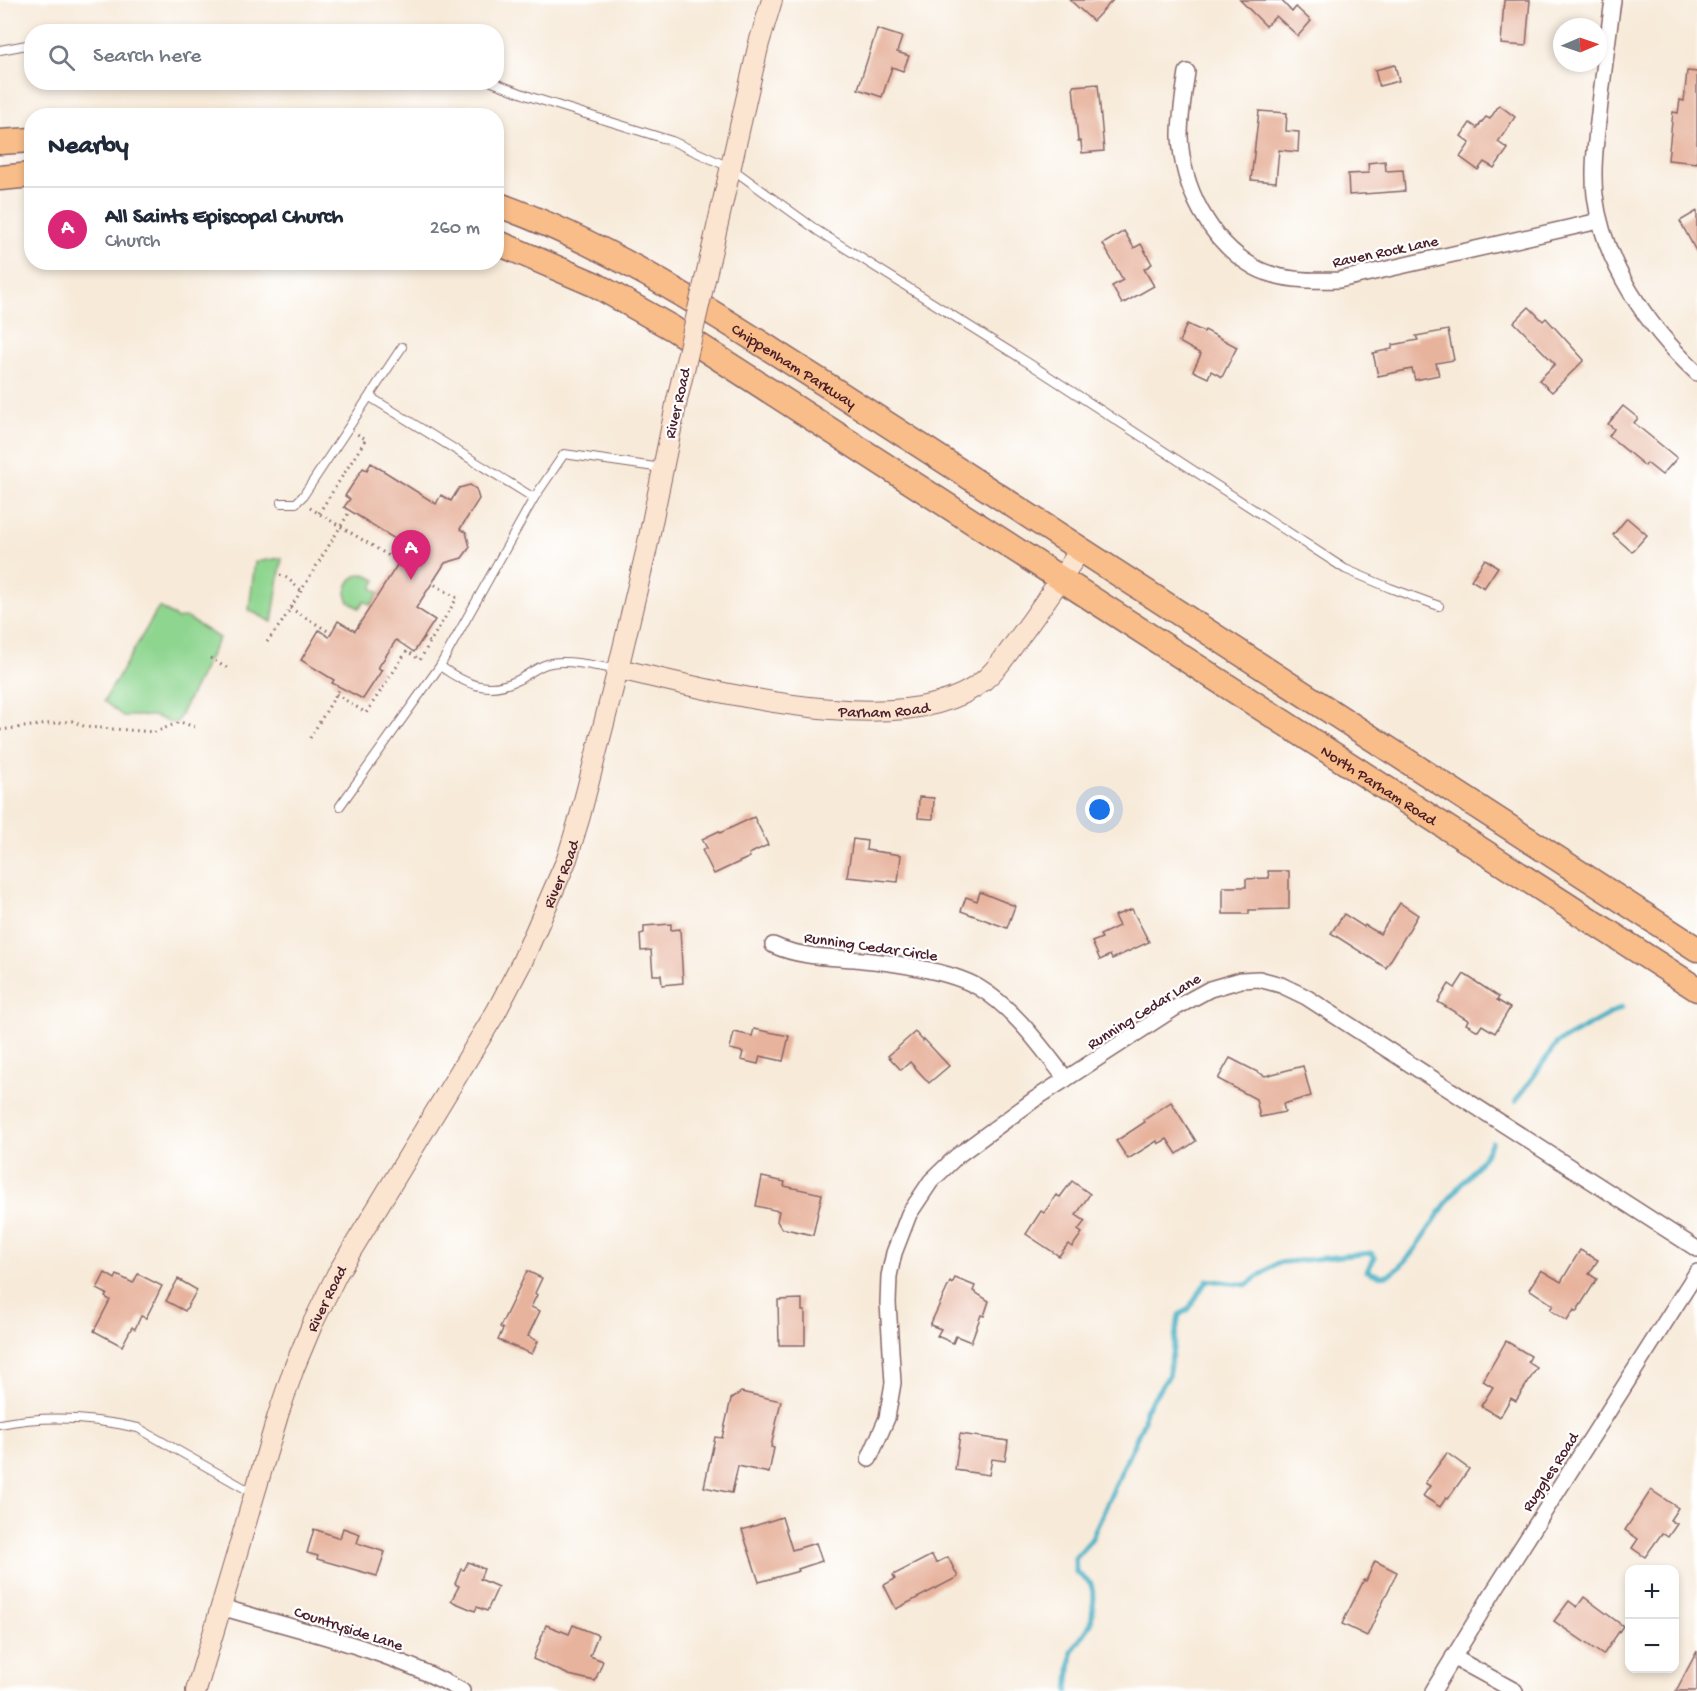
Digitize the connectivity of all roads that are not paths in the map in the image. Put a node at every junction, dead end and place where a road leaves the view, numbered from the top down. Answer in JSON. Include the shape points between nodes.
{"nodes":[{"id":1,"x":772,"y":0,"type":"edge"},
{"id":2,"x":1613,"y":0,"type":"edge"},
{"id":3,"x":24,"y":46,"type":"edge"},
{"id":4,"x":0,"y":50,"type":"edge"},
{"id":5,"x":1187,"y":72,"type":"dead end"},
{"id":6,"x":504,"y":87,"type":"edge"},
{"id":7,"x":24,"y":140,"type":"edge"},
{"id":8,"x":0,"y":142,"type":"edge"},
{"id":9,"x":731,"y":168,"type":"junction"},
{"id":10,"x":24,"y":176,"type":"edge"},
{"id":11,"x":0,"y":178,"type":"edge"},
{"id":12,"x":504,"y":207,"type":"edge"},
{"id":13,"x":1599,"y":221,"type":"junction"},
{"id":14,"x":504,"y":245,"type":"edge"},
{"id":15,"x":402,"y":347,"type":"dead end"},
{"id":16,"x":1697,"y":373,"type":"edge"},
{"id":17,"x":370,"y":397,"type":"junction"},
{"id":18,"x":662,"y":468,"type":"junction"},
{"id":19,"x":534,"y":498,"type":"junction"},
{"id":20,"x":281,"y":503,"type":"dead end"},
{"id":21,"x":1081,"y":549,"type":"junction"},
{"id":22,"x":1061,"y":579,"type":"junction"},
{"id":23,"x":1439,"y":606,"type":"dead end"},
{"id":24,"x":440,"y":666,"type":"junction"},
{"id":25,"x":618,"y":669,"type":"junction"},
{"id":26,"x":340,"y":806,"type":"dead end"},
{"id":27,"x":774,"y":945,"type":"dead end"},
{"id":28,"x":1697,"y":949,"type":"edge"},
{"id":29,"x":1697,"y":989,"type":"edge"},
{"id":30,"x":1066,"y":1079,"type":"junction"},
{"id":31,"x":1697,"y":1250,"type":"edge"},
{"id":32,"x":1697,"y":1272,"type":"edge"},
{"id":33,"x":0,"y":1424,"type":"edge"},
{"id":34,"x":869,"y":1459,"type":"dead end"},
{"id":35,"x":254,"y":1494,"type":"junction"},
{"id":36,"x":221,"y":1607,"type":"junction"},
{"id":37,"x":1453,"y":1657,"type":"junction"},
{"id":38,"x":196,"y":1691,"type":"edge"},
{"id":39,"x":462,"y":1691,"type":"edge"},
{"id":40,"x":1433,"y":1691,"type":"edge"},
{"id":41,"x":1515,"y":1691,"type":"edge"}],
"edges":[{"from":1,"to":9,"type":"main road","name":"River Road"},
{"from":2,"to":13,"type":"street","via":[[1595,151],[1594,193]]},
{"from":3,"to":4,"type":"lane"},
{"from":5,"to":13,"type":"street","name":"Raven Rock Lane","via":[[1180,139],[1194,197],[1213,231],[1232,251],[1270,273],[1306,280],[1339,280]]},
{"from":6,"to":9,"type":"lane","via":[[672,141]]},
{"from":7,"to":8,"type":"highway"},
{"from":9,"to":18,"type":"main road","name":"River Road","bridge":true},
{"from":9,"to":23,"type":"lane","via":[[818,231],[1345,569]]},
{"from":10,"to":11,"type":"highway"},
{"from":12,"to":21,"type":"highway","name":"Chippenham Parkway","via":[[596,246],[669,286]]},
{"from":13,"to":16,"type":"street","via":[[1619,271],[1641,308],[1673,351]]},
{"from":14,"to":22,"type":"highway","via":[[596,285],[655,317]]},
{"from":15,"to":17,"type":"lane"},
{"from":17,"to":19,"type":"lane"},
{"from":17,"to":20,"type":"lane","via":[[298,501]]},
{"from":18,"to":19,"type":"lane","via":[[564,454]]},
{"from":18,"to":25,"type":"main road","name":"River Road"},
{"from":19,"to":24,"type":"lane"},
{"from":21,"to":22,"type":"main road","name":"Parham Road"},
{"from":21,"to":28,"type":"highway"},
{"from":22,"to":25,"type":"main road","name":"Parham Road","via":[[994,670],[962,694],[927,705],[821,709],[765,702]]},
{"from":22,"to":29,"type":"highway","name":"North Parham Road"},
{"from":24,"to":25,"type":"lane","via":[[460,681],[494,687],[546,664],[562,662]]},
{"from":24,"to":26,"type":"lane"},
{"from":25,"to":35,"type":"main road","name":"River Road","via":[[567,859],[522,962],[317,1315],[294,1368]]},
{"from":27,"to":30,"type":"street","name":"Running Cedar Circle","via":[[787,952],[936,972],[977,986],[1009,1011]]},
{"from":30,"to":31,"type":"street","name":"Running Cedar Lane","via":[[1210,989],[1259,979],[1306,996]]},
{"from":30,"to":34,"type":"street","name":"Running Cedar Lane","via":[[957,1156],[931,1181],[909,1214],[889,1276],[892,1383],[887,1418]]},
{"from":32,"to":37,"type":"street","name":"Ruggles Road"},
{"from":33,"to":35,"type":"lane","via":[[23,1419],[72,1420],[138,1428]]},
{"from":35,"to":36,"type":"main road","name":"River Road"},
{"from":36,"to":38,"type":"main road","name":"River Road"},
{"from":36,"to":39,"type":"street","name":"Countryside Lane","via":[[366,1649],[417,1668]]},
{"from":37,"to":40,"type":"street","name":"Ruggles Road"},
{"from":37,"to":41,"type":"street"}]}
